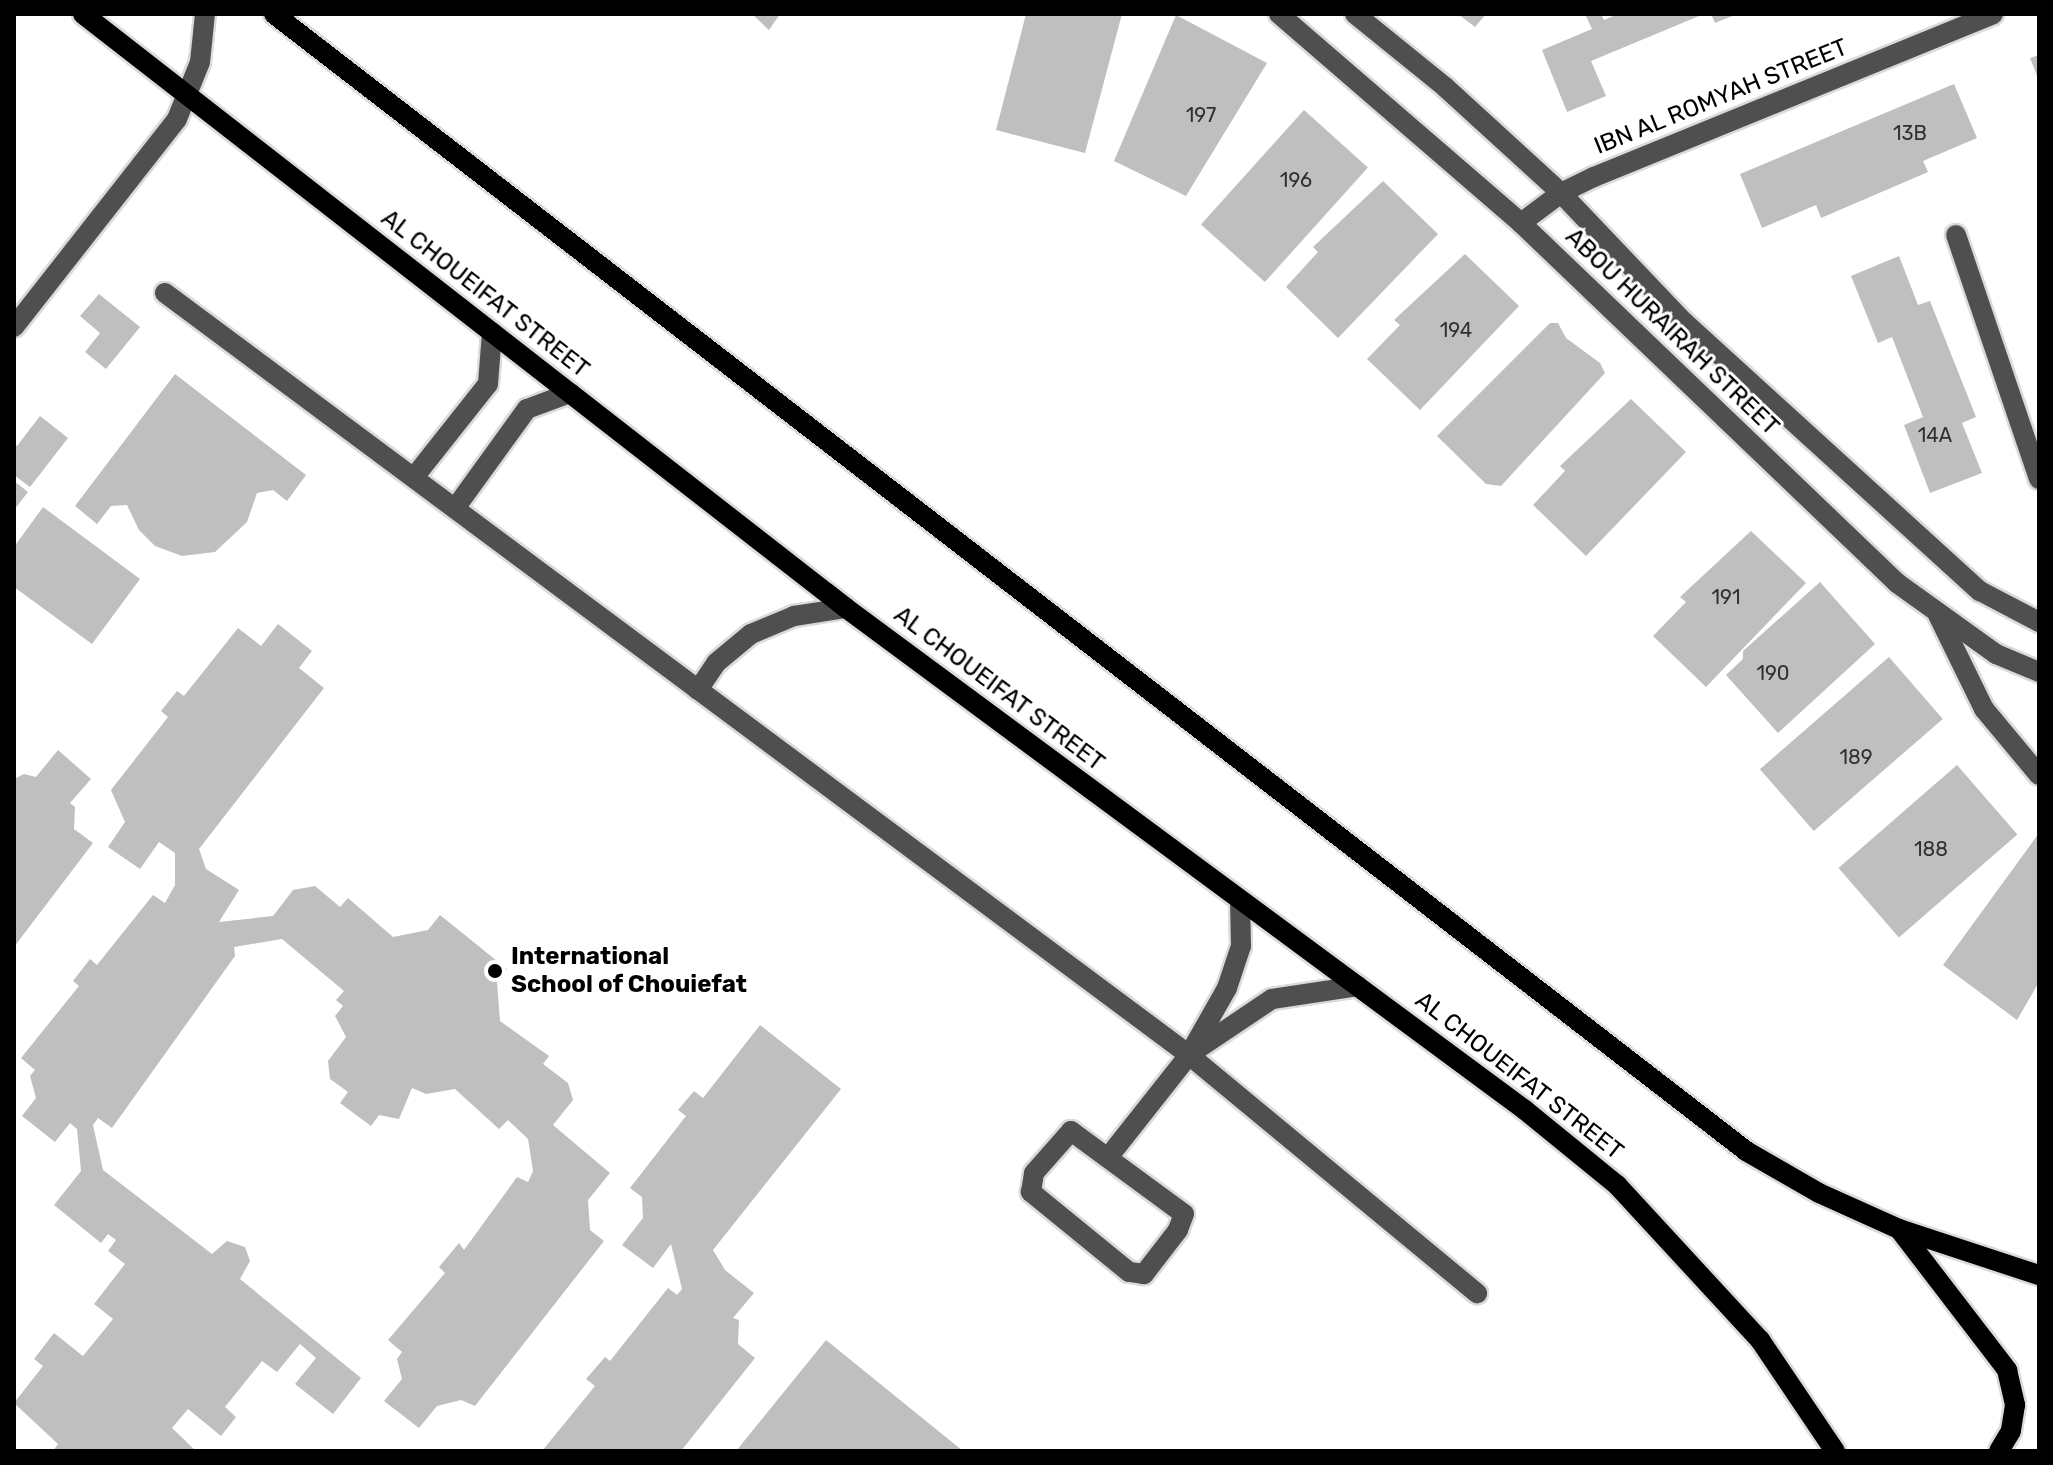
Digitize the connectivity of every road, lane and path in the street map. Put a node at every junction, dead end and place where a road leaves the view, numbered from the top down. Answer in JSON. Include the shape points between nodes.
{"nodes":[{"id":1,"x":83,"y":14,"type":"edge"},
{"id":2,"x":205,"y":14,"type":"edge"},
{"id":3,"x":274,"y":14,"type":"edge"},
{"id":4,"x":1279,"y":14,"type":"edge"},
{"id":5,"x":1355,"y":14,"type":"edge"},
{"id":6,"x":1993,"y":14,"type":"edge"},
{"id":7,"x":189,"y":96,"type":"junction"},
{"id":8,"x":1561,"y":193,"type":"junction"},
{"id":9,"x":1521,"y":223,"type":"junction"},
{"id":10,"x":1956,"y":235,"type":"dead end"},
{"id":11,"x":165,"y":293,"type":"dead end"},
{"id":12,"x":14,"y":327,"type":"edge"},
{"id":13,"x":492,"y":332,"type":"junction"},
{"id":14,"x":570,"y":393,"type":"junction"},
{"id":15,"x":415,"y":476,"type":"junction"},
{"id":16,"x":2039,"y":479,"type":"edge"},
{"id":17,"x":456,"y":507,"type":"junction"},
{"id":18,"x":846,"y":608,"type":"junction"},
{"id":19,"x":1936,"y":612,"type":"junction"},
{"id":20,"x":2039,"y":622,"type":"edge"},
{"id":21,"x":2039,"y":672,"type":"edge"},
{"id":22,"x":698,"y":690,"type":"junction"},
{"id":23,"x":2039,"y":775,"type":"edge"},
{"id":24,"x":1240,"y":900,"type":"junction"},
{"id":25,"x":1358,"y":986,"type":"junction"},
{"id":26,"x":1189,"y":1055,"type":"junction"},
{"id":27,"x":1110,"y":1155,"type":"junction"},
{"id":28,"x":1899,"y":1229,"type":"junction"},
{"id":29,"x":2039,"y":1275,"type":"edge"},
{"id":30,"x":1477,"y":1293,"type":"dead end"},
{"id":31,"x":1833,"y":1445,"type":"edge"},
{"id":32,"x":1854,"y":1451,"type":"edge"},
{"id":33,"x":1999,"y":1451,"type":"edge"}],
"edges":[{"from":1,"to":7,"type":"main road","name":"AL CHOUEIFAT STREET"},
{"from":2,"to":7,"type":"street","via":[[200,62]]},
{"from":3,"to":28,"type":"main road","via":[[1746,1151]]},
{"from":4,"to":9,"type":"street","name":"ABOU HURAIRAH STREET"},
{"from":5,"to":8,"type":"street","name":"ABOU HURAIRAH STREET"},
{"from":6,"to":8,"type":"street","name":"IBN AL ROMYAH STREET"},
{"from":7,"to":12,"type":"street","via":[[163,141]]},
{"from":7,"to":13,"type":"main road","name":"AL CHOUEIFAT STREET"},
{"from":8,"to":9,"type":"street","name":"IBN AL ROMYAH STREET"},
{"from":8,"to":20,"type":"street","name":"ABOU HURAIRAH STREET","via":[[1770,403],[1980,591]]},
{"from":9,"to":19,"type":"street","name":"ABOU HURAIRAH STREET","via":[[1875,562]]},
{"from":10,"to":16,"type":"street"},
{"from":11,"to":15,"type":"street"},
{"from":13,"to":14,"type":"main road","name":"AL CHOUEIFAT STREET"},
{"from":13,"to":15,"type":"street","via":[[488,384]]},
{"from":14,"to":17,"type":"street","via":[[527,409]]},
{"from":14,"to":18,"type":"main road","name":"AL CHOUEIFAT STREET"},
{"from":15,"to":17,"type":"street"},
{"from":17,"to":22,"type":"street"},
{"from":18,"to":22,"type":"street","via":[[794,616],[751,634],[716,663]]},
{"from":18,"to":24,"type":"main road","name":"AL CHOUEIFAT STREET"},
{"from":19,"to":21,"type":"street","name":"ABOU HURAIRAH STREET","via":[[1996,654]]},
{"from":19,"to":23,"type":"street","via":[[1984,709]]},
{"from":22,"to":26,"type":"street"},
{"from":24,"to":25,"type":"main road","name":"AL CHOUEIFAT STREET"},
{"from":24,"to":26,"type":"street","via":[[1241,946],[1227,988]]},
{"from":25,"to":26,"type":"street","via":[[1272,999]]},
{"from":25,"to":31,"type":"main road","name":"AL CHOUEIFAT STREET","via":[[1617,1185],[1760,1340]]},
{"from":26,"to":27,"type":"street"},
{"from":26,"to":30,"type":"street"},
{"from":27,"to":27,"type":"street","via":[[1184,1214],[1178,1230],[1140,1276],[1029,1186],[1051,1150],[1071,1131]]},
{"from":28,"to":29,"type":"main road"},
{"from":28,"to":33,"type":"main road","via":[[2007,1370],[2015,1405],[2011,1431]]},
{"from":31,"to":32,"type":"main road"}]}
